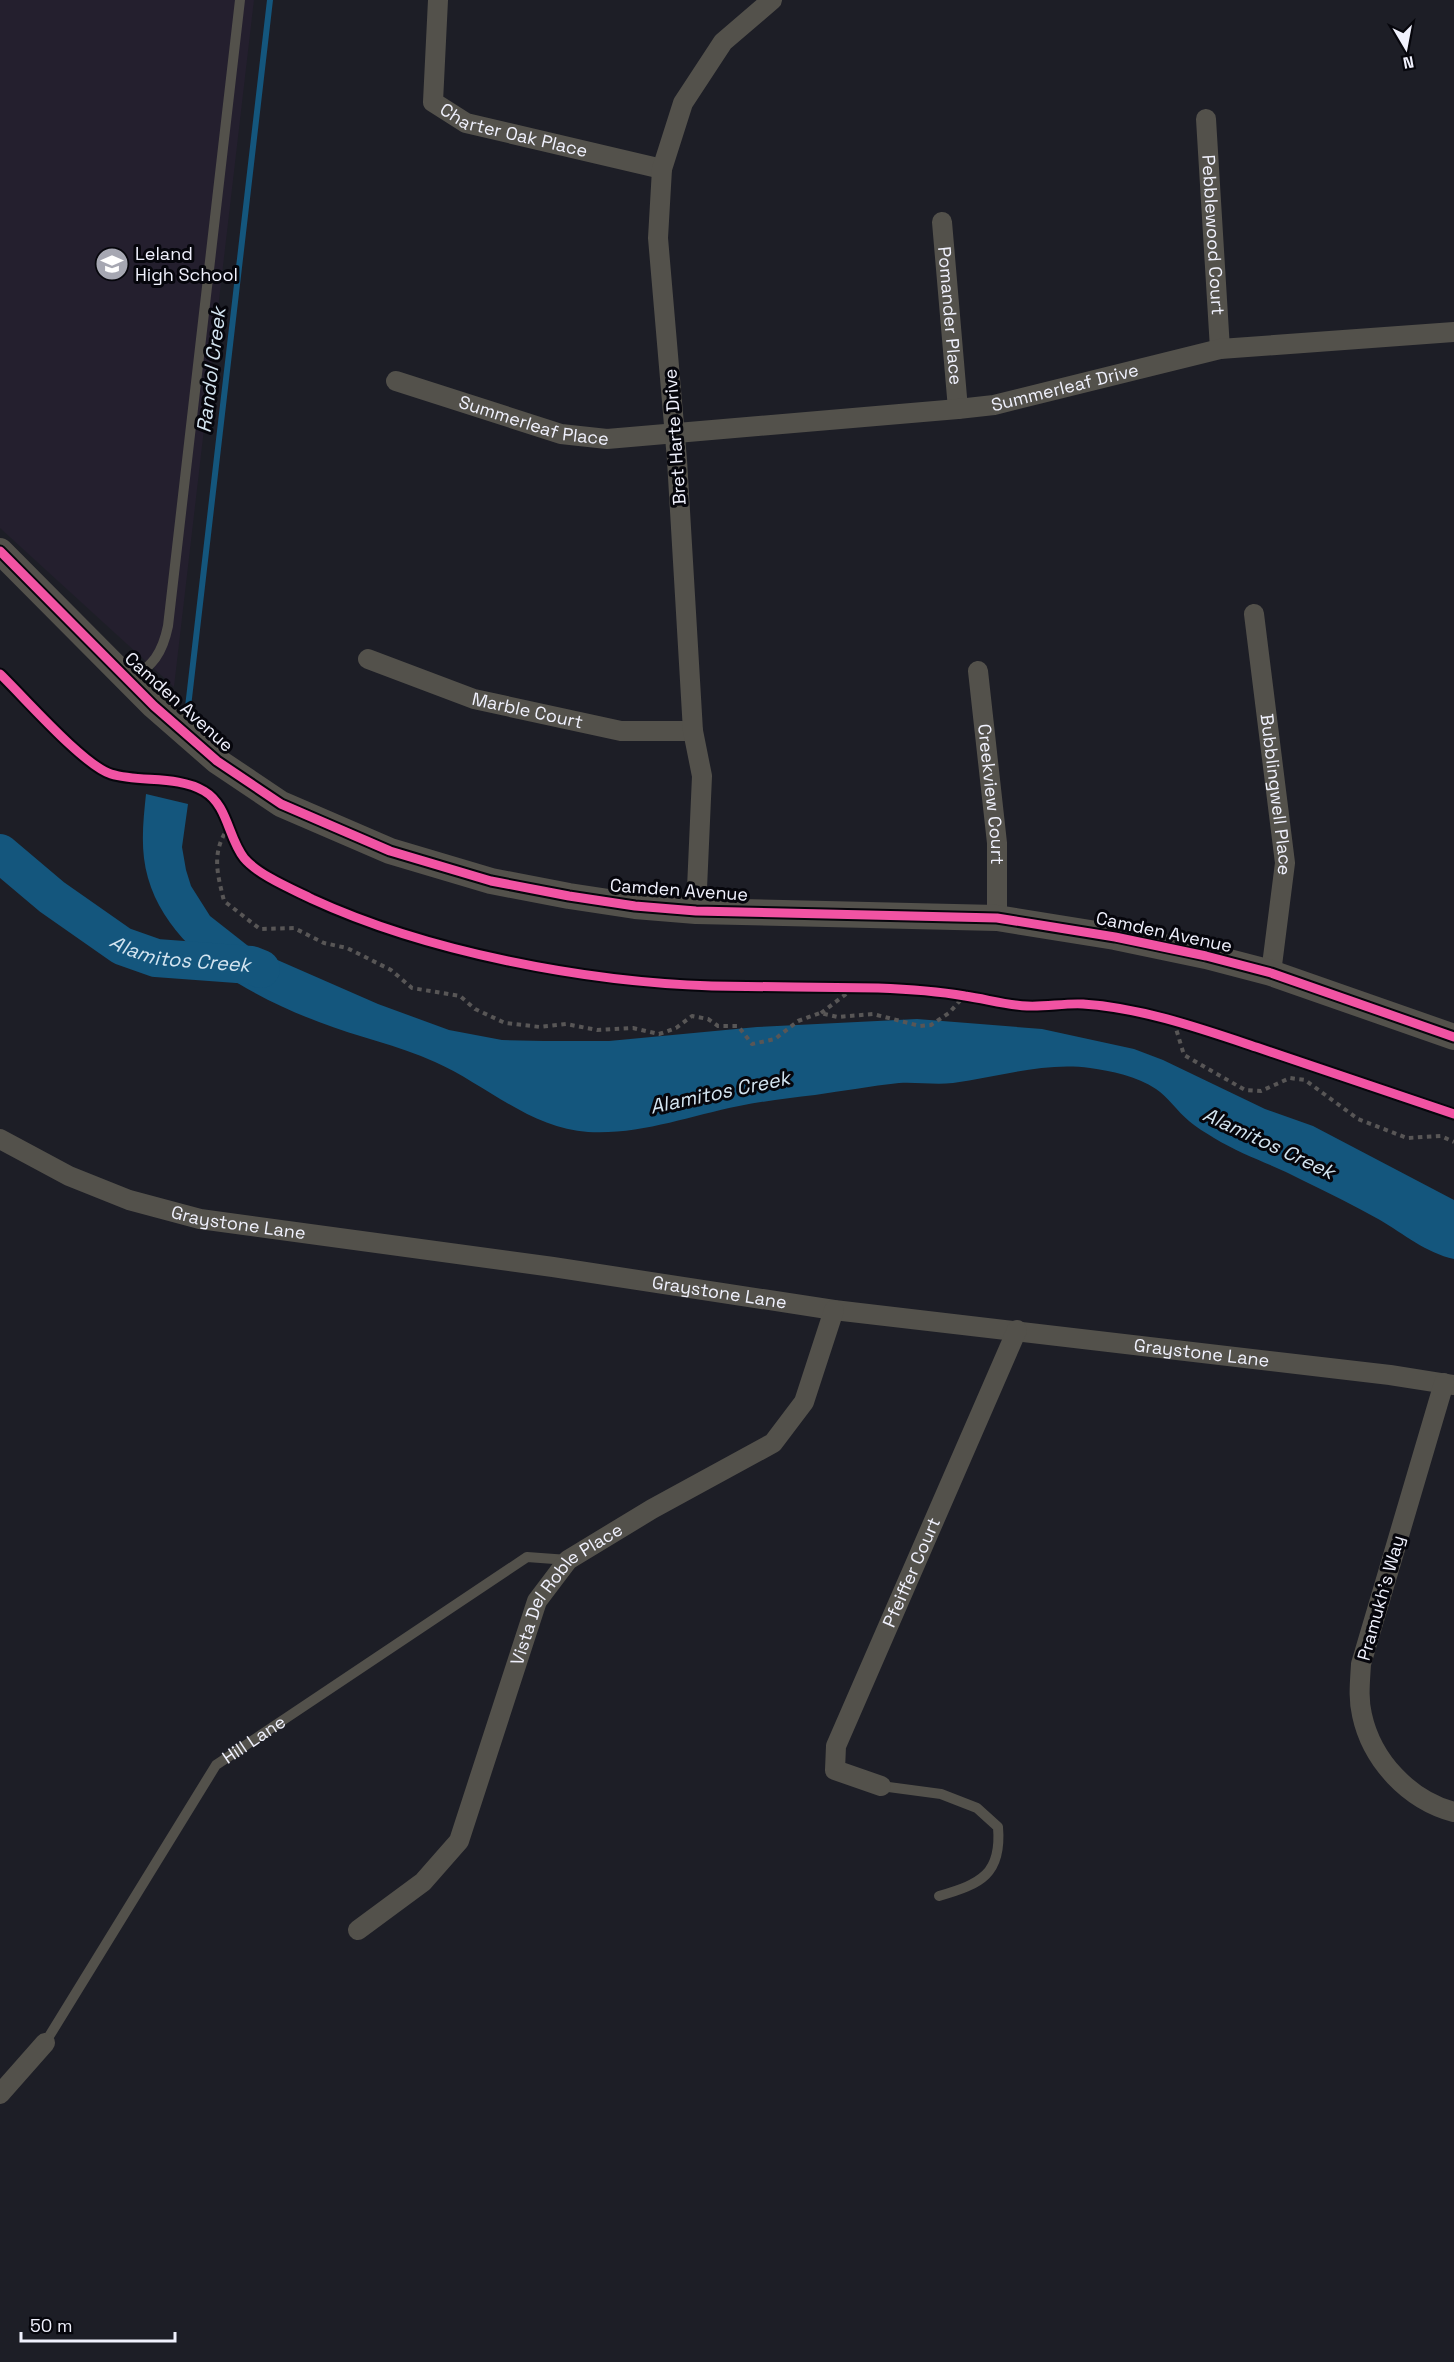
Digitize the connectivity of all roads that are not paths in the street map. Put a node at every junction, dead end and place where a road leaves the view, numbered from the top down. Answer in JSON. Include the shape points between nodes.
{"nodes":[{"id":1,"x":240,"y":0,"type":"edge"},
{"id":2,"x":438,"y":0,"type":"edge"},
{"id":3,"x":772,"y":0,"type":"edge"},
{"id":4,"x":1206,"y":119,"type":"dead end"},
{"id":5,"x":662,"y":169,"type":"junction"},
{"id":6,"x":942,"y":222,"type":"dead end"},
{"id":7,"x":1454,"y":332,"type":"edge"},
{"id":8,"x":1220,"y":349,"type":"junction"},
{"id":9,"x":396,"y":381,"type":"dead end"},
{"id":10,"x":957,"y":409,"type":"junction"},
{"id":11,"x":675,"y":435,"type":"junction"},
{"id":12,"x":0,"y":551,"type":"edge"},
{"id":13,"x":1254,"y":614,"type":"dead end"},
{"id":14,"x":368,"y":658,"type":"dead end"},
{"id":15,"x":978,"y":671,"type":"dead end"},
{"id":16,"x":130,"y":682,"type":"junction"},
{"id":17,"x":693,"y":731,"type":"junction"},
{"id":18,"x":696,"y":911,"type":"junction"},
{"id":19,"x":998,"y":918,"type":"junction"},
{"id":20,"x":1270,"y":973,"type":"junction"},
{"id":21,"x":1454,"y":1037,"type":"edge"},
{"id":22,"x":0,"y":1139,"type":"edge"},
{"id":23,"x":834,"y":1310,"type":"junction"},
{"id":24,"x":1017,"y":1330,"type":"junction"},
{"id":25,"x":1449,"y":1384,"type":"edge"},
{"id":26,"x":568,"y":1560,"type":"junction"},
{"id":27,"x":881,"y":1786,"type":"joint"},
{"id":28,"x":1454,"y":1812,"type":"edge"},
{"id":29,"x":939,"y":1896,"type":"dead end"},
{"id":30,"x":358,"y":1930,"type":"dead end"},
{"id":31,"x":45,"y":2043,"type":"joint"},
{"id":32,"x":0,"y":2094,"type":"edge"}],
"edges":[{"from":1,"to":16,"type":"lane","via":[[168,626],[156,660]]},
{"from":2,"to":5,"type":"street","name":"Charter Oak Place","via":[[433,102],[466,123]]},
{"from":3,"to":5,"type":"street","name":"Bret Harte Drive","via":[[723,42],[683,103]]},
{"from":4,"to":8,"type":"street","name":"Pebblewood Court"},
{"from":5,"to":11,"type":"street","name":"Bret Harte Drive","via":[[658,238]]},
{"from":6,"to":10,"type":"street","name":"Pomander Place"},
{"from":7,"to":8,"type":"street","name":"Summerleaf Drive"},
{"from":8,"to":10,"type":"street","name":"Summerleaf Drive","via":[[994,405]]},
{"from":9,"to":11,"type":"street","name":"Summerleaf Place","via":[[561,434],[607,439]]},
{"from":10,"to":11,"type":"street","name":"Summerleaf Drive"},
{"from":11,"to":17,"type":"street","name":"Bret Harte Drive"},
{"from":12,"to":16,"type":"street","name":"Camden Avenue"},
{"from":13,"to":20,"type":"street","name":"Bubblingwell Place","via":[[1285,863]]},
{"from":14,"to":17,"type":"street","name":"Marble Court","via":[[474,699],[621,730]]},
{"from":15,"to":19,"type":"street","name":"Creekview Court","via":[[998,843]]},
{"from":16,"to":18,"type":"street","name":"Camden Avenue","via":[[208,754],[282,804],[390,851],[492,881],[558,894]]},
{"from":17,"to":18,"type":"street","name":"Bret Harte Drive","via":[[702,776]]},
{"from":18,"to":19,"type":"street","name":"Camden Avenue"},
{"from":19,"to":20,"type":"street","name":"Camden Avenue","via":[[1160,946]]},
{"from":20,"to":21,"type":"street","name":"Camden Avenue"},
{"from":22,"to":23,"type":"street","name":"Graystone Lane","via":[[79,1180],[129,1200],[200,1219]]},
{"from":23,"to":24,"type":"street","name":"Graystone Lane"},
{"from":23,"to":26,"type":"street","name":"Vista Del Roble Place","via":[[804,1402],[773,1443]]},
{"from":24,"to":25,"type":"street","name":"Graystone Lane"},
{"from":24,"to":27,"type":"street","name":"Pfeiffer Court","via":[[836,1746],[835,1770]]},
{"from":25,"to":28,"type":"street","name":"Pramukh's Way","via":[[1361,1664],[1359,1692],[1362,1717],[1384,1764],[1422,1798]]},
{"from":26,"to":30,"type":"street","name":"Vista Del Roble Place","via":[[537,1601],[459,1841],[423,1882]]},
{"from":26,"to":31,"type":"lane","name":"Hill Lane","via":[[527,1557],[216,1765]]},
{"from":27,"to":29,"type":"lane","via":[[941,1794],[977,1808],[998,1827],[1000,1848],[993,1868],[968,1888]]},
{"from":31,"to":32,"type":"street","name":"Hill Lane"}]}
